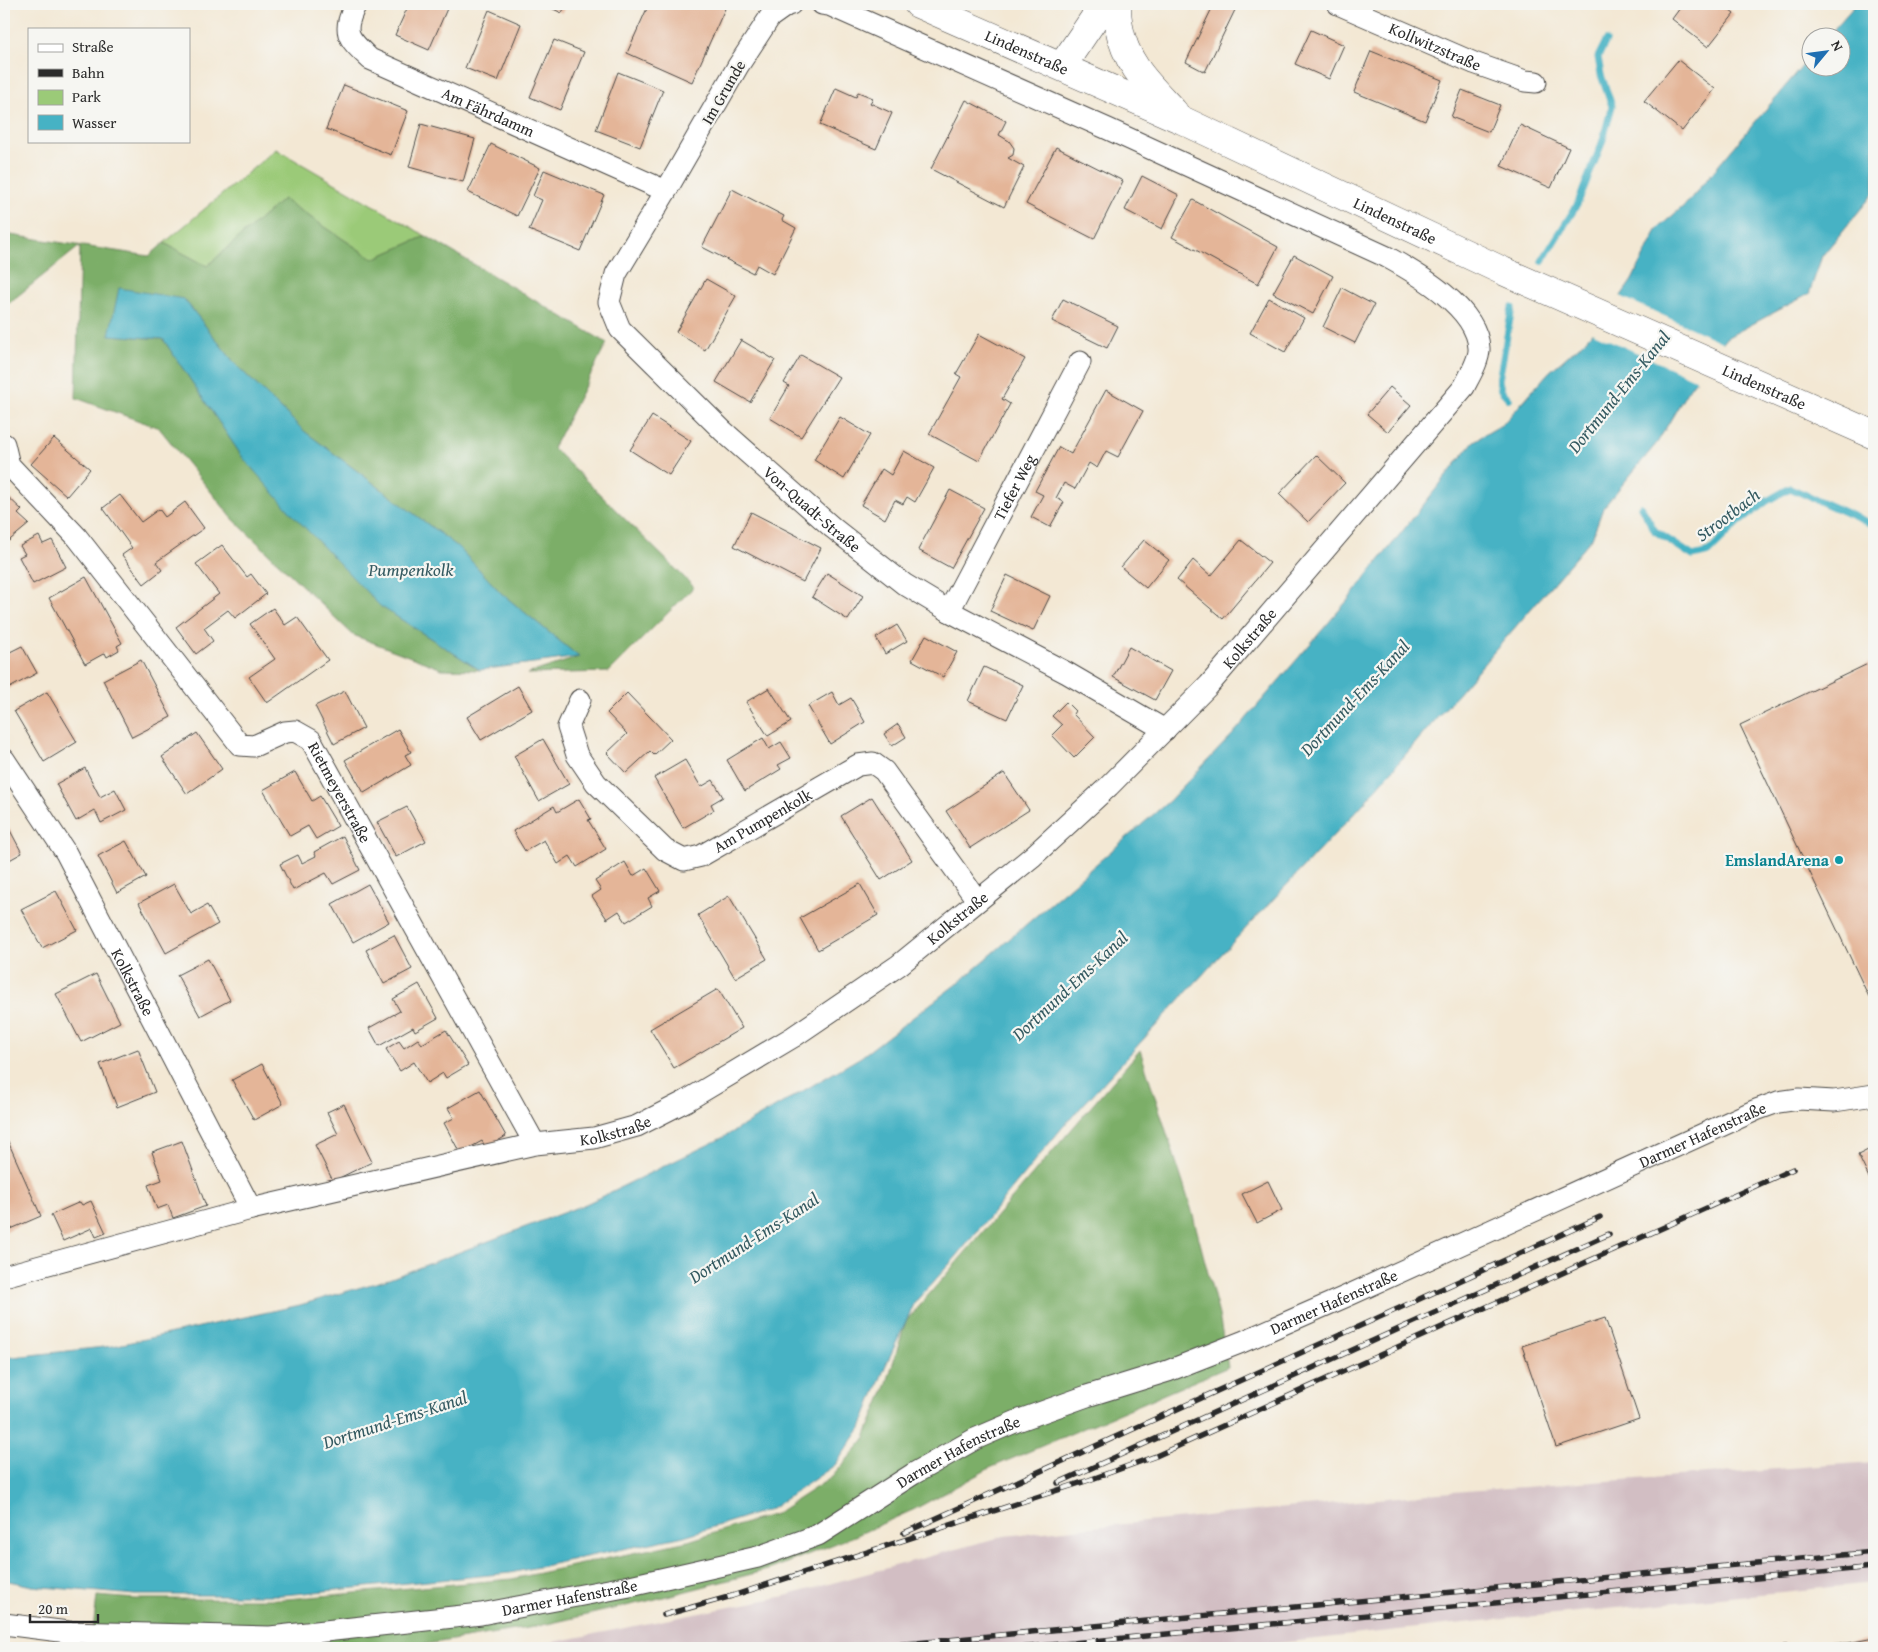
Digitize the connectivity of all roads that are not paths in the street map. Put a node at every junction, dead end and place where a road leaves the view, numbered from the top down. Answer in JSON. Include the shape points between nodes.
{"nodes":[{"id":1,"x":356,"y":4,"type":"edge"},
{"id":2,"x":791,"y":4,"type":"edge"},
{"id":3,"x":822,"y":4,"type":"edge"},
{"id":4,"x":918,"y":4,"type":"edge"},
{"id":5,"x":1104,"y":4,"type":"edge"},
{"id":6,"x":1118,"y":4,"type":"edge"},
{"id":7,"x":1338,"y":4,"type":"edge"},
{"id":8,"x":1062,"y":66,"type":"junction"},
{"id":9,"x":1536,"y":82,"type":"dead end"},
{"id":10,"x":1182,"y":120,"type":"junction"},
{"id":11,"x":666,"y":191,"type":"junction"},
{"id":12,"x":1080,"y":362,"type":"dead end"},
{"id":13,"x":1874,"y":435,"type":"edge"},
{"id":14,"x":4,"y":444,"type":"edge"},
{"id":15,"x":949,"y":611,"type":"junction"},
{"id":16,"x":580,"y":700,"type":"dead end"},
{"id":17,"x":1165,"y":730,"type":"junction"},
{"id":18,"x":5,"y":763,"type":"edge"},
{"id":19,"x":977,"y":900,"type":"junction"},
{"id":20,"x":1874,"y":1096,"type":"edge"},
{"id":21,"x":535,"y":1144,"type":"junction"},
{"id":22,"x":251,"y":1209,"type":"junction"},
{"id":23,"x":4,"y":1276,"type":"edge"},
{"id":24,"x":4,"y":1624,"type":"edge"}],
"edges":[{"from":1,"to":11,"type":"street","name":"Am Fährdamm","via":[[348,29],[352,42],[370,59]]},
{"from":2,"to":11,"type":"street","name":"Im Grunde","via":[[770,17]]},
{"from":3,"to":17,"type":"street","name":"Kolkstraße","via":[[1108,129],[1387,257],[1422,277],[1463,312],[1475,332],[1479,349],[1464,387],[1209,686]]},
{"from":4,"to":8,"type":"main road","name":"Lindenstraße"},
{"from":5,"to":8,"type":"main road"},
{"from":6,"to":10,"type":"main road","via":[[1116,12],[1126,52],[1137,72]]},
{"from":7,"to":9,"type":"street","name":"Kollwitzstraße","via":[[1474,63]]},
{"from":8,"to":10,"type":"main road","name":"Lindenstraße"},
{"from":10,"to":13,"type":"main road","name":"Lindenstraße","via":[[1494,267]]},
{"from":11,"to":15,"type":"street","name":"Von-Quadt-Straße","via":[[616,274],[609,302],[620,329],[723,431],[833,528],[904,584]]},
{"from":12,"to":15,"type":"street","name":"Tiefer Weg"},
{"from":14,"to":21,"type":"street","name":"Rietmeyerstraße","via":[[9,465],[77,537],[240,745],[254,746],[285,732],[296,731],[311,740]]},
{"from":15,"to":17,"type":"street","name":"Von-Quadt-Straße","via":[[1067,673]]},
{"from":16,"to":19,"type":"street","name":"Am Pumpenkolk","via":[[568,727],[577,755],[603,790],[665,850],[684,860],[701,856],[858,765],[873,763],[884,771]]},
{"from":17,"to":19,"type":"street","name":"Kolkstraße","via":[[1078,817]]},
{"from":18,"to":22,"type":"street","name":"Kolkstraße","via":[[66,853]]},
{"from":19,"to":21,"type":"street","name":"Kolkstraße","via":[[899,965],[793,1037],[686,1101],[637,1126],[594,1138]]},
{"from":20,"to":24,"type":"street","name":"Darmer Hafenstraße","via":[[1834,1102],[1799,1099],[1756,1110],[1242,1342],[1168,1371],[1017,1421],[975,1439],[818,1535],[758,1557],[630,1586],[481,1614],[270,1637],[68,1632]]},
{"from":21,"to":22,"type":"street","name":"Kolkstraße"},
{"from":22,"to":23,"type":"street","name":"Kolkstraße"}]}
